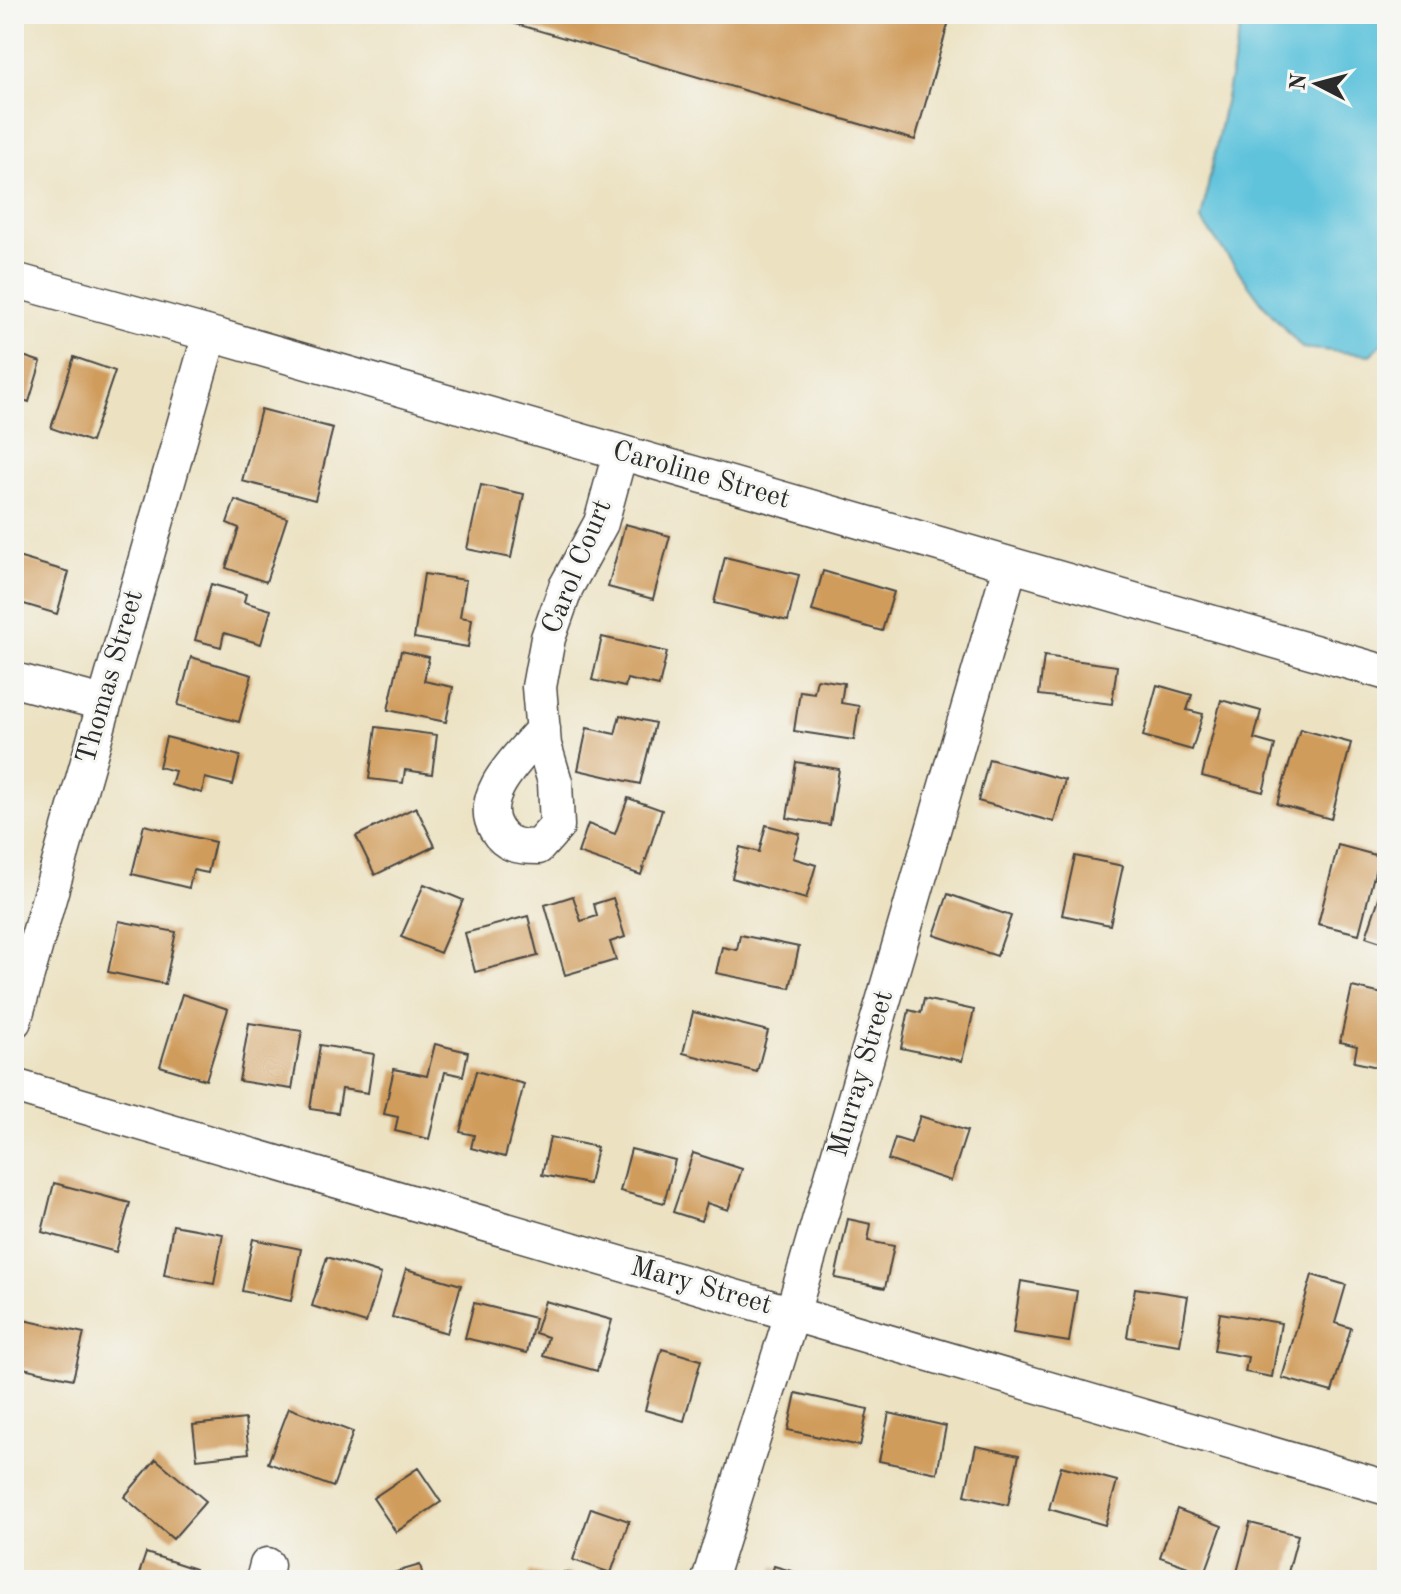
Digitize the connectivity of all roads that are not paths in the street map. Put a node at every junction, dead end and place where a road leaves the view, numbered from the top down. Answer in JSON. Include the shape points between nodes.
{"nodes":[{"id":1,"x":14,"y":280,"type":"edge"},
{"id":2,"x":210,"y":334,"type":"junction"},
{"id":3,"x":620,"y":453,"type":"junction"},
{"id":4,"x":1010,"y":566,"type":"junction"},
{"id":5,"x":1387,"y":673,"type":"edge"},
{"id":6,"x":14,"y":680,"type":"edge"},
{"id":7,"x":103,"y":703,"type":"junction"},
{"id":8,"x":543,"y":729,"type":"dead end"},
{"id":9,"x":14,"y":1021,"type":"edge"},
{"id":10,"x":14,"y":1086,"type":"edge"},
{"id":11,"x":792,"y":1314,"type":"junction"},
{"id":12,"x":1387,"y":1488,"type":"edge"},
{"id":13,"x":709,"y":1580,"type":"edge"}],
"edges":[{"from":1,"to":2,"type":"street","name":"Caroline Street"},
{"from":2,"to":3,"type":"street","name":"Caroline Street"},
{"from":2,"to":7,"type":"street","name":"Thomas Street"},
{"from":3,"to":4,"type":"street","name":"Caroline Street"},
{"from":3,"to":8,"type":"street","name":"Carol Court","via":[[601,523],[566,587],[548,638],[539,687]]},
{"from":4,"to":5,"type":"street","name":"Caroline Street"},
{"from":4,"to":11,"type":"street","name":"Murray Street"},
{"from":6,"to":7,"type":"street"},
{"from":7,"to":9,"type":"street","name":"Thomas Street"},
{"from":10,"to":11,"type":"street","name":"Mary Street"},
{"from":11,"to":12,"type":"street","name":"Mary Street"},
{"from":11,"to":13,"type":"street","name":"Murray Street"}]}
